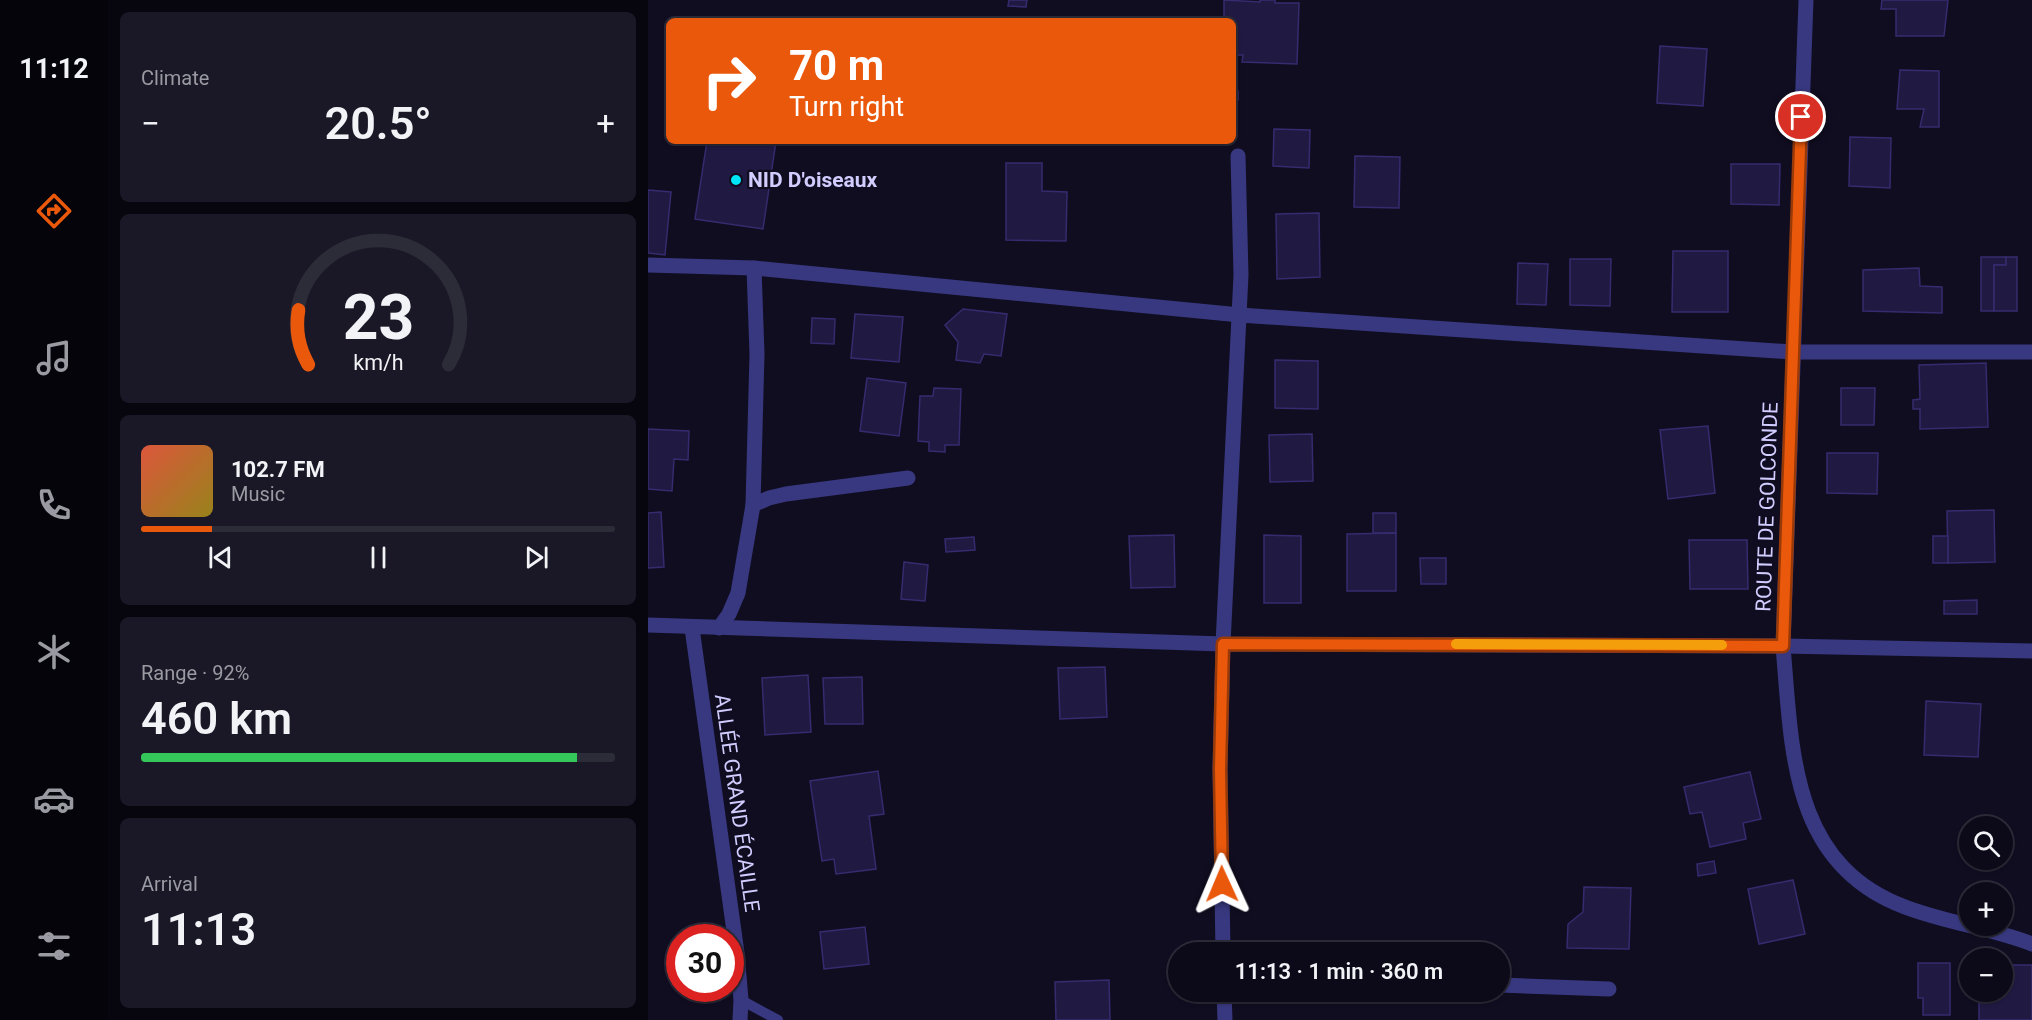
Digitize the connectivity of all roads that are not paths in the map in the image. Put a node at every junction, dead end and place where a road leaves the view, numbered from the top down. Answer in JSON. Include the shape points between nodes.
{"nodes":[{"id":1,"x":1806,"y":0,"type":"edge"},
{"id":2,"x":1238,"y":156,"type":"dead end"},
{"id":3,"x":648,"y":265,"type":"edge"},
{"id":4,"x":754,"y":268,"type":"junction"},
{"id":5,"x":1240,"y":315,"type":"junction"},
{"id":6,"x":2032,"y":351,"type":"edge"},
{"id":7,"x":1792,"y":352,"type":"junction"},
{"id":8,"x":908,"y":478,"type":"dead end"},
{"id":9,"x":753,"y":506,"type":"junction"},
{"id":10,"x":648,"y":625,"type":"edge"},
{"id":11,"x":692,"y":628,"type":"junction"},
{"id":12,"x":719,"y":628,"type":"junction"},
{"id":13,"x":1223,"y":644,"type":"junction"},
{"id":14,"x":1783,"y":646,"type":"junction"},
{"id":15,"x":2032,"y":651,"type":"edge"},
{"id":16,"x":733,"y":924,"type":"edge"},
{"id":17,"x":1223,"y":942,"type":"edge"},
{"id":18,"x":2032,"y":944,"type":"edge"},
{"id":19,"x":1510,"y":985,"type":"edge"},
{"id":20,"x":1610,"y":989,"type":"dead end"},
{"id":21,"x":741,"y":1002,"type":"edge"},
{"id":22,"x":744,"y":1002,"type":"edge"},
{"id":23,"x":1224,"y":1002,"type":"edge"},
{"id":24,"x":740,"y":1020,"type":"edge"},
{"id":25,"x":778,"y":1020,"type":"edge"},
{"id":26,"x":1225,"y":1020,"type":"edge"}],
"edges":[{"from":1,"to":7,"type":"street","name":"ROUTE DE GOLCONDE"},
{"from":2,"to":5,"type":"street"},
{"from":3,"to":4,"type":"street"},
{"from":4,"to":5,"type":"street"},
{"from":4,"to":9,"type":"street","via":[[757,354]]},
{"from":5,"to":7,"type":"street"},
{"from":5,"to":13,"type":"street"},
{"from":6,"to":7,"type":"street"},
{"from":7,"to":14,"type":"street","name":"ROUTE DE GOLCONDE"},
{"from":8,"to":9,"type":"street","via":[[786,494]]},
{"from":9,"to":12,"type":"street","via":[[738,593]]},
{"from":10,"to":11,"type":"street"},
{"from":11,"to":12,"type":"street"},
{"from":11,"to":16,"type":"street","name":"ALLÉE GRAND ÉCAILLE"},
{"from":12,"to":13,"type":"street"},
{"from":13,"to":14,"type":"street"},
{"from":13,"to":17,"type":"street"},
{"from":14,"to":15,"type":"street"},
{"from":14,"to":18,"type":"street","name":"ROUTE DE GOLCONDE","via":[[1798,779],[1818,832],[1831,852],[1872,892],[1904,907]]},
{"from":19,"to":20,"type":"street"},
{"from":21,"to":24,"type":"street","name":"ALLÉE GRAND ÉCAILLE"},
{"from":22,"to":25,"type":"lane"},
{"from":23,"to":26,"type":"street"}]}
